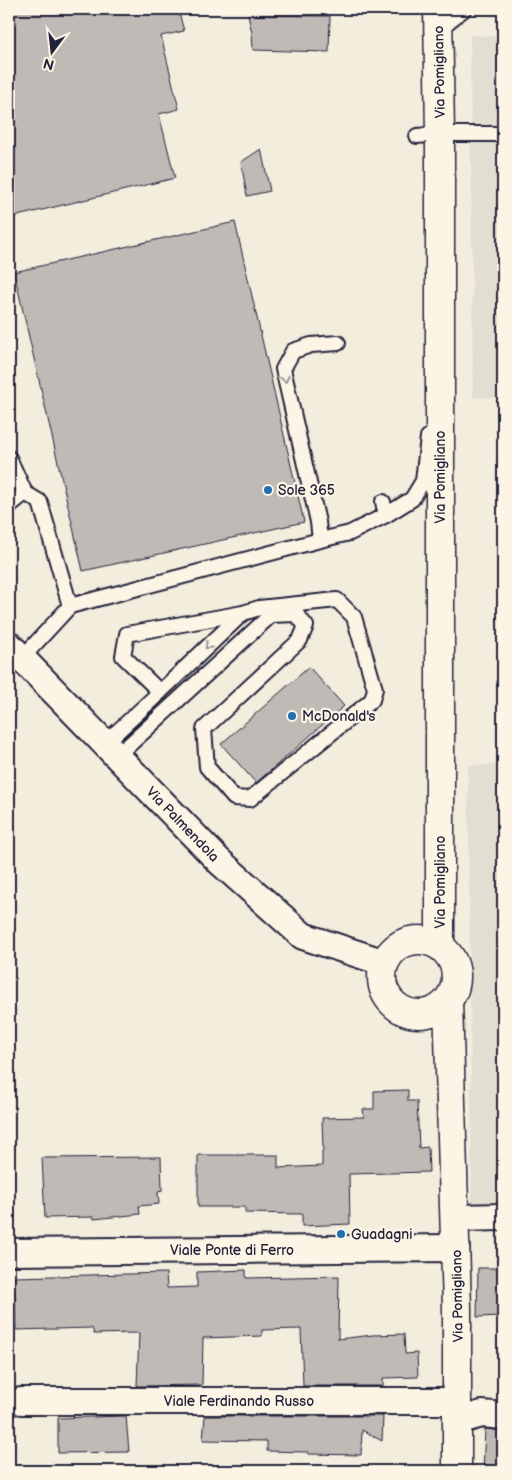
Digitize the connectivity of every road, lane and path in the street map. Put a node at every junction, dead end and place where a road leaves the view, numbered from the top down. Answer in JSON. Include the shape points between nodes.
{"nodes":[{"id":1,"x":464,"y":9,"type":"edge"},
{"id":2,"x":438,"y":19,"type":"edge"},
{"id":3,"x":503,"y":134,"type":"edge"},
{"id":4,"x":429,"y":135,"type":"junction"},
{"id":5,"x":338,"y":343,"type":"dead end"},
{"id":6,"x":440,"y":407,"type":"junction"},
{"id":7,"x":9,"y":458,"type":"edge"},
{"id":8,"x":25,"y":493,"type":"junction"},
{"id":9,"x":9,"y":506,"type":"edge"},
{"id":10,"x":320,"y":540,"type":"junction"},
{"id":11,"x":70,"y":606,"type":"junction"},
{"id":12,"x":244,"y":613,"type":"junction"},
{"id":13,"x":15,"y":651,"type":"edge"},
{"id":14,"x":160,"y":692,"type":"junction"},
{"id":15,"x":111,"y":750,"type":"junction"},
{"id":16,"x":440,"y":880,"type":"junction"},
{"id":17,"x":406,"y":942,"type":"junction"},
{"id":18,"x":440,"y":946,"type":"junction"},
{"id":19,"x":385,"y":963,"type":"junction"},
{"id":20,"x":437,"y":1008,"type":"junction"},
{"id":21,"x":503,"y":1217,"type":"edge"},
{"id":22,"x":456,"y":1218,"type":"junction"},
{"id":23,"x":456,"y":1248,"type":"junction"},
{"id":24,"x":9,"y":1252,"type":"edge"},
{"id":25,"x":21,"y":1402,"type":"dead end"},
{"id":26,"x":457,"y":1411,"type":"junction"},
{"id":27,"x":503,"y":1416,"type":"edge"},
{"id":28,"x":457,"y":1471,"type":"edge"}],
"edges":[{"from":1,"to":2,"type":"lane"},
{"from":2,"to":4,"type":"main road","name":"Via Pomigliano"},
{"from":3,"to":4,"type":"lane"},
{"from":4,"to":6,"type":"main road","name":"Via Pomigliano"},
{"from":5,"to":10,"type":"lane","one_way":true,"via":[[293,351],[283,369]]},
{"from":6,"to":10,"type":"lane","via":[[430,419],[423,481],[412,499],[384,508],[350,533]]},
{"from":6,"to":16,"type":"main road","name":"Via Pomigliano"},
{"from":7,"to":8,"type":"lane"},
{"from":8,"to":9,"type":"lane"},
{"from":8,"to":11,"type":"lane","via":[[40,502]]},
{"from":10,"to":11,"type":"lane"},
{"from":11,"to":13,"type":"lane"},
{"from":12,"to":14,"type":"lane","one_way":true},
{"from":12,"to":14,"type":"lane","via":[[127,634],[123,656]]},
{"from":12,"to":15,"type":"lane","via":[[259,608],[337,600],[354,616],[375,689],[372,700],[250,799],[234,798],[207,767],[204,729],[300,640],[306,626],[296,614],[271,615]]},
{"from":13,"to":15,"type":"street","name":"Via Palmendola"},
{"from":14,"to":15,"type":"lane"},
{"from":15,"to":19,"type":"street","name":"Via Palmendola","via":[[219,861],[303,936]]},
{"from":16,"to":17,"type":"main road"},
{"from":16,"to":18,"type":"main road","name":"Via Pomigliano"},
{"from":17,"to":18,"type":"main road","via":[[429,941]]},
{"from":17,"to":19,"type":"main road","via":[[397,947]]},
{"from":18,"to":20,"type":"main road","via":[[452,960],[457,978],[454,990]]},
{"from":19,"to":20,"type":"main road","via":[[382,984],[394,1004],[414,1014]]},
{"from":20,"to":22,"type":"main road","name":"Via Pomigliano","via":[[450,1059]]},
{"from":21,"to":22,"type":"street"},
{"from":22,"to":23,"type":"main road","name":"Via Pomigliano"},
{"from":23,"to":24,"type":"street","name":"Viale Ponte di Ferro"},
{"from":23,"to":26,"type":"main road","name":"Via Pomigliano"},
{"from":25,"to":26,"type":"street","name":"Viale Ferdinando Russo"},
{"from":26,"to":27,"type":"street","name":"Viale Ferdinando Russo"},
{"from":26,"to":28,"type":"main road","name":"Via Pomigliano"}]}
